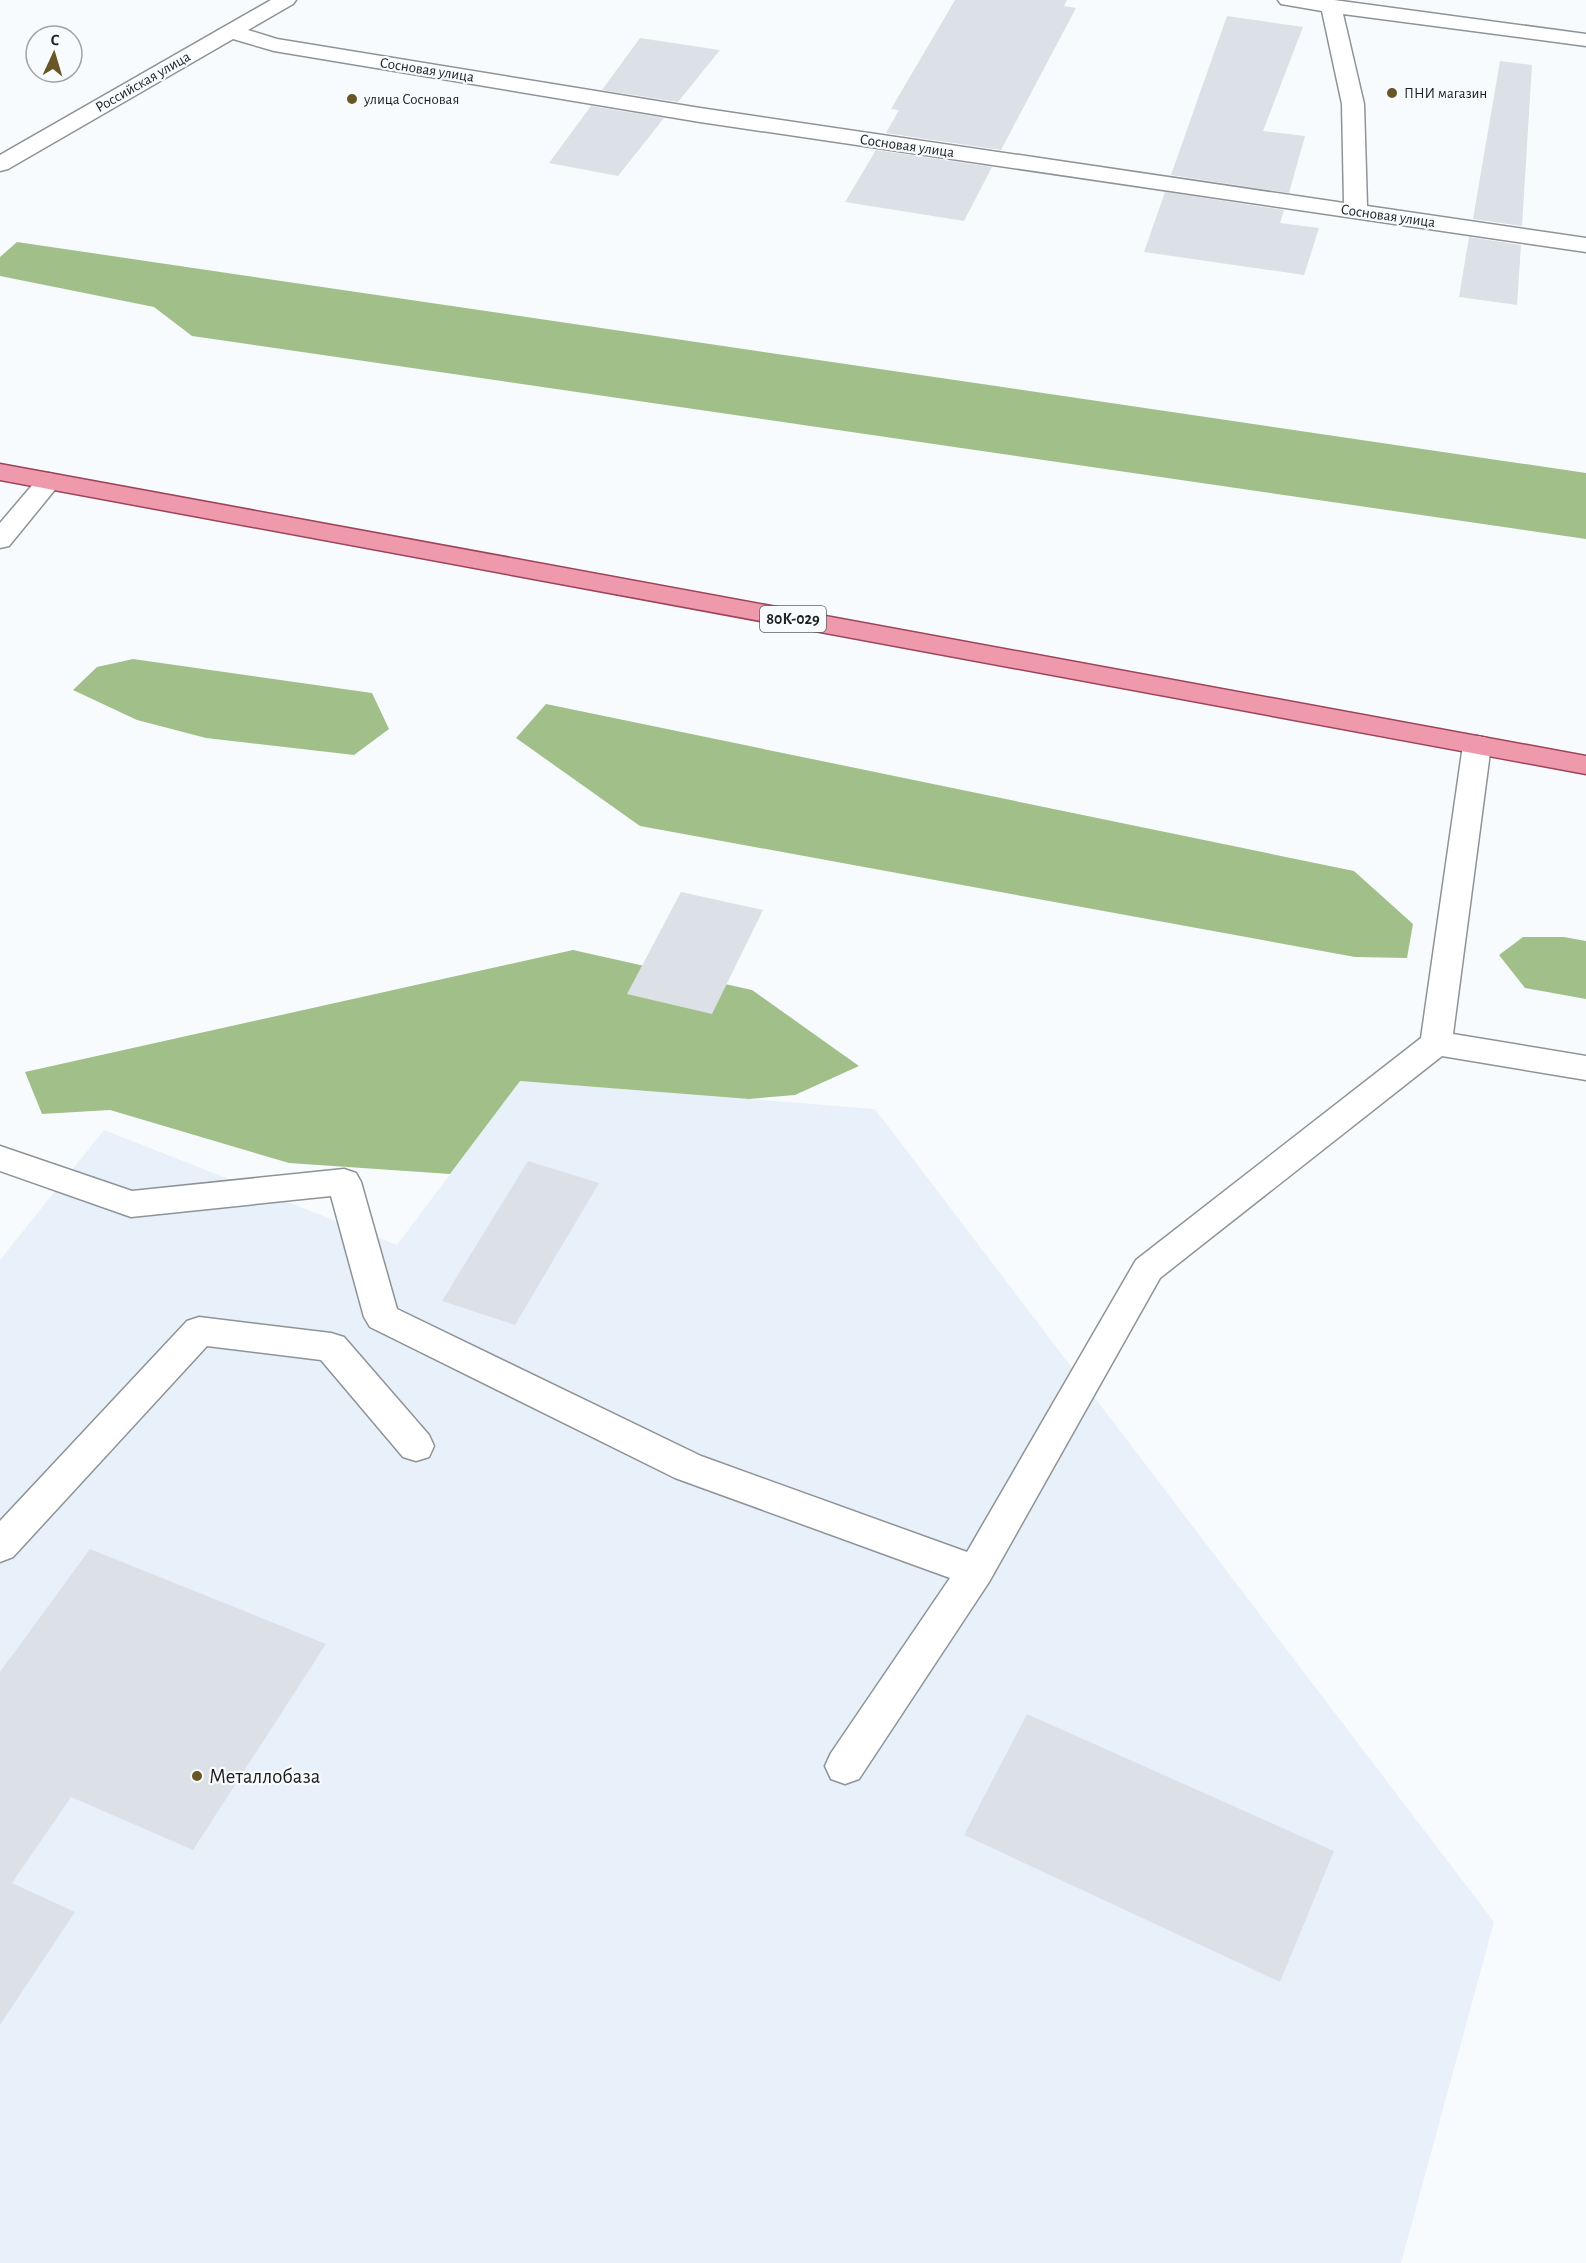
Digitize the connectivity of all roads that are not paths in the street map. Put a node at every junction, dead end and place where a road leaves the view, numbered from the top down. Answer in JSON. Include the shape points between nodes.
{"nodes":[{"id":1,"x":286,"y":0,"type":"edge"},
{"id":2,"x":1288,"y":0,"type":"edge"},
{"id":3,"x":1331,"y":6,"type":"junction"},
{"id":4,"x":231,"y":32,"type":"junction"},
{"id":5,"x":1586,"y":40,"type":"edge"},
{"id":6,"x":0,"y":164,"type":"edge"},
{"id":7,"x":1356,"y":212,"type":"junction"},
{"id":8,"x":1586,"y":245,"type":"edge"},
{"id":9,"x":0,"y":472,"type":"edge"},
{"id":10,"x":49,"y":481,"type":"junction"},
{"id":11,"x":0,"y":540,"type":"edge"},
{"id":12,"x":1477,"y":745,"type":"junction"},
{"id":13,"x":1586,"y":765,"type":"edge"},
{"id":14,"x":1436,"y":1043,"type":"junction"},
{"id":15,"x":1586,"y":1068,"type":"edge"},
{"id":16,"x":0,"y":1158,"type":"edge"},
{"id":17,"x":416,"y":1446,"type":"dead end"},
{"id":18,"x":0,"y":1546,"type":"edge"},
{"id":19,"x":976,"y":1570,"type":"junction"},
{"id":20,"x":845,"y":1766,"type":"dead end"}],
"edges":[{"from":1,"to":4,"type":"street","name":"Российская улица"},
{"from":2,"to":3,"type":"street"},
{"from":3,"to":5,"type":"street"},
{"from":3,"to":7,"type":"street","via":[[1353,104]]},
{"from":4,"to":6,"type":"street","name":"Российская улица"},
{"from":4,"to":7,"type":"street","name":"Сосновая улица","via":[[274,45],[700,116]]},
{"from":7,"to":8,"type":"street","name":"Сосновая улица"},
{"from":9,"to":10,"type":"main road","number":"80К-029"},
{"from":10,"to":11,"type":"street"},
{"from":10,"to":12,"type":"main road","number":"80К-029"},
{"from":12,"to":13,"type":"main road","number":"80К-029"},
{"from":12,"to":14,"type":"street"},
{"from":14,"to":15,"type":"street"},
{"from":14,"to":19,"type":"street","via":[[1148,1269]]},
{"from":16,"to":19,"type":"street","via":[[131,1204],[344,1182],[382,1317],[688,1467]]},
{"from":17,"to":18,"type":"street","via":[[331,1347],[199,1331]]},
{"from":19,"to":20,"type":"street"}]}
